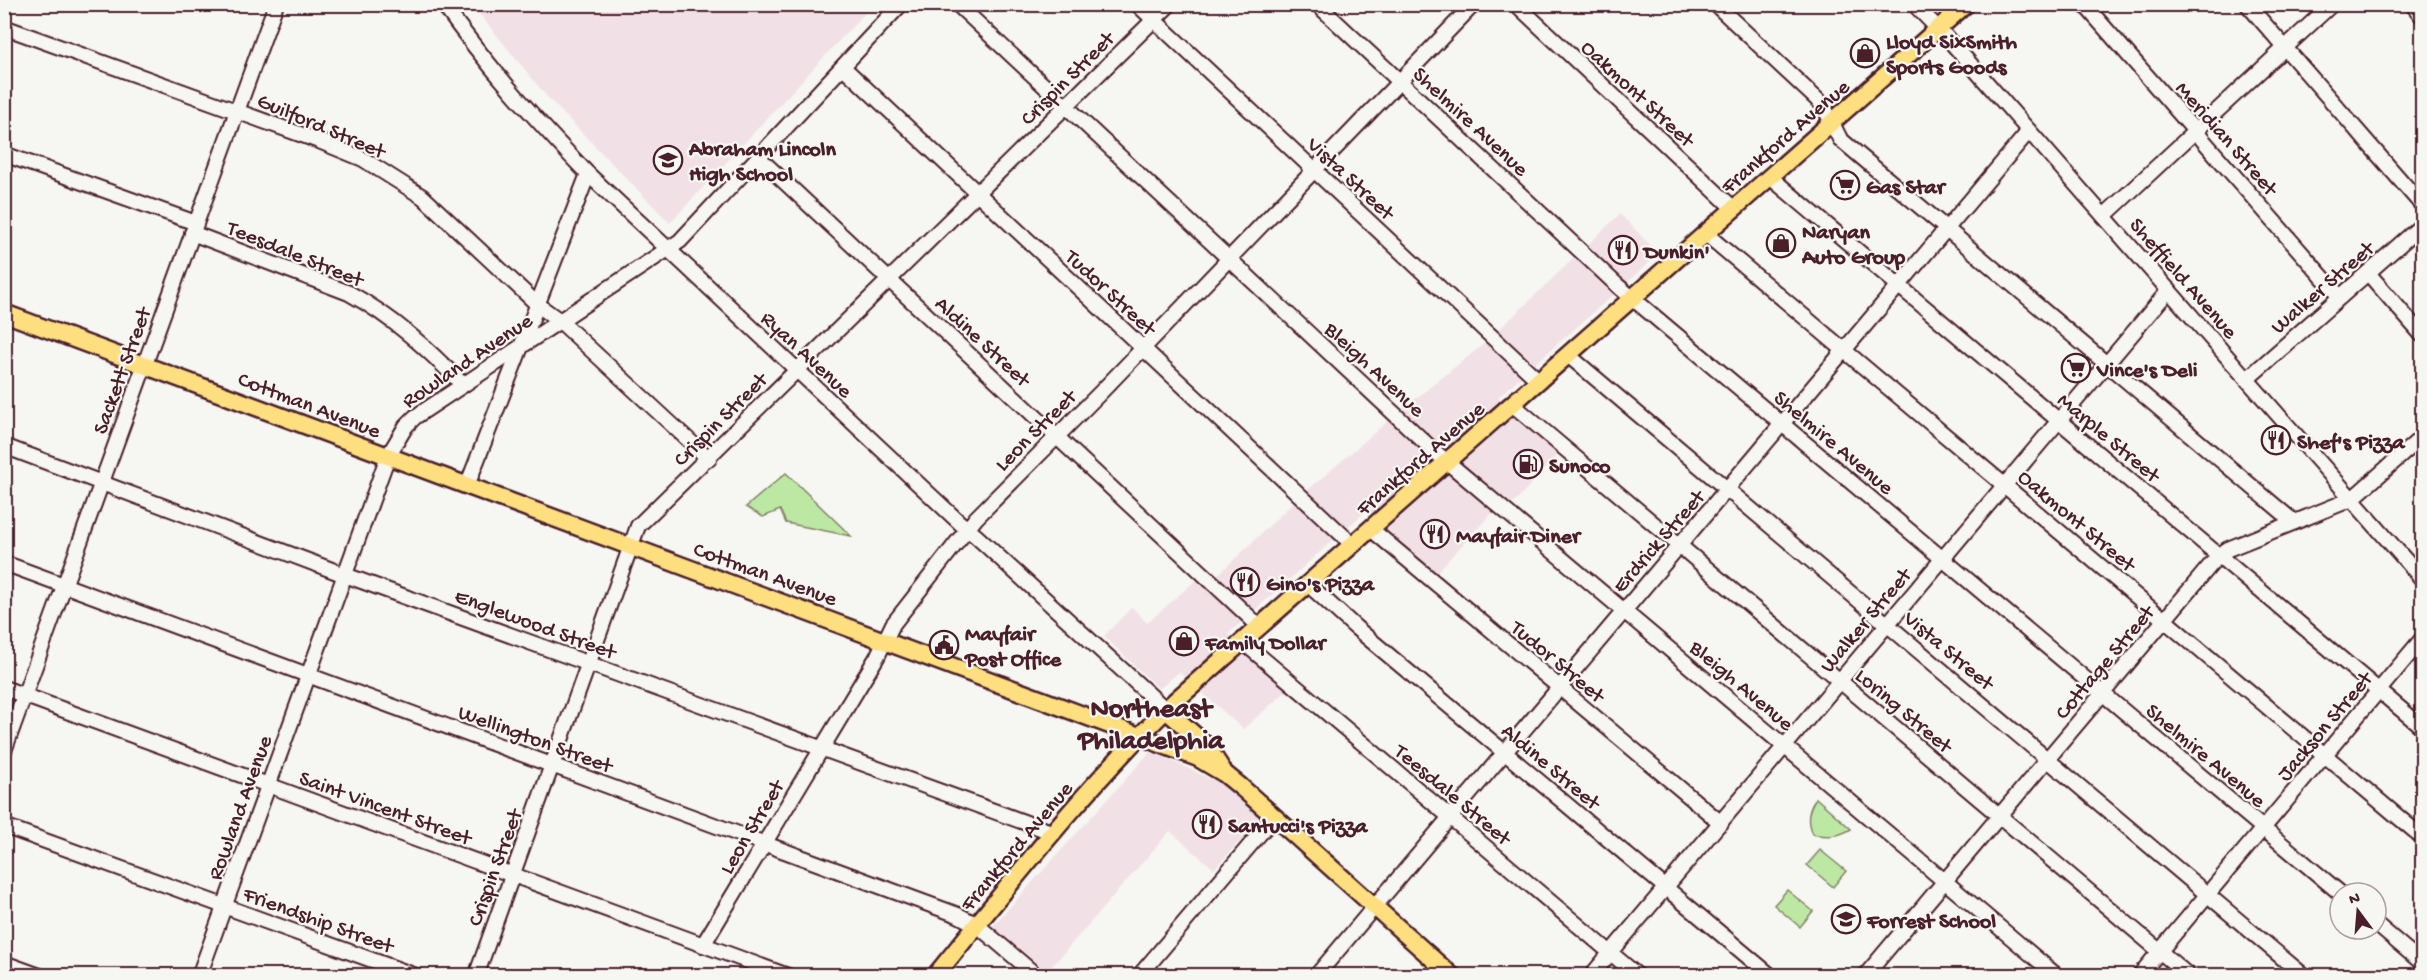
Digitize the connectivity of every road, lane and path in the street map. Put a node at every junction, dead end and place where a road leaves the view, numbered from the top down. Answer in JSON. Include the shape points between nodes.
{"nodes":[{"id":1,"x":276,"y":4,"type":"edge"},
{"id":2,"x":443,"y":4,"type":"edge"},
{"id":3,"x":901,"y":4,"type":"edge"},
{"id":4,"x":957,"y":4,"type":"edge"},
{"id":5,"x":1137,"y":4,"type":"edge"},
{"id":6,"x":1170,"y":4,"type":"edge"},
{"id":7,"x":1317,"y":4,"type":"edge"},
{"id":8,"x":1474,"y":4,"type":"edge"},
{"id":9,"x":1516,"y":4,"type":"edge"},
{"id":10,"x":1715,"y":4,"type":"edge"},
{"id":11,"x":1914,"y":4,"type":"edge"},
{"id":12,"x":1966,"y":4,"type":"edge"},
{"id":13,"x":2084,"y":4,"type":"edge"},
{"id":14,"x":2247,"y":4,"type":"edge"},
{"id":15,"x":2332,"y":4,"type":"edge"},
{"id":16,"x":2412,"y":4,"type":"edge"},
{"id":17,"x":2422,"y":16,"type":"edge"},
{"id":18,"x":1154,"y":21,"type":"junction"},
{"id":19,"x":4,"y":27,"type":"edge"},
{"id":20,"x":1939,"y":29,"type":"junction"},
{"id":21,"x":2286,"y":49,"type":"junction"},
{"id":22,"x":843,"y":67,"type":"junction"},
{"id":23,"x":1400,"y":82,"type":"junction"},
{"id":24,"x":1066,"y":106,"type":"junction"},
{"id":25,"x":236,"y":110,"type":"junction"},
{"id":26,"x":1832,"y":123,"type":"junction"},
{"id":27,"x":2029,"y":131,"type":"junction"},
{"id":28,"x":2195,"y":131,"type":"junction"},
{"id":29,"x":4,"y":154,"type":"edge"},
{"id":30,"x":758,"y":157,"type":"junction"},
{"id":31,"x":1314,"y":171,"type":"junction"},
{"id":32,"x":588,"y":174,"type":"junction"},
{"id":33,"x":1770,"y":177,"type":"junction"},
{"id":34,"x":978,"y":194,"type":"junction"},
{"id":35,"x":2422,"y":205,"type":"edge"},
{"id":36,"x":1734,"y":209,"type":"junction"},
{"id":37,"x":2104,"y":216,"type":"junction"},
{"id":38,"x":2422,"y":225,"type":"edge"},
{"id":39,"x":194,"y":228,"type":"junction"},
{"id":40,"x":1946,"y":229,"type":"junction"},
{"id":41,"x":1706,"y":234,"type":"junction"},
{"id":42,"x":666,"y":249,"type":"junction"},
{"id":43,"x":1229,"y":259,"type":"junction"},
{"id":44,"x":2368,"y":273,"type":"junction"},
{"id":45,"x":889,"y":280,"type":"junction"},
{"id":46,"x":1899,"y":286,"type":"junction"},
{"id":47,"x":2169,"y":290,"type":"junction"},
{"id":48,"x":2340,"y":297,"type":"junction"},
{"id":49,"x":1633,"y":298,"type":"junction"},
{"id":50,"x":538,"y":305,"type":"junction"},
{"id":51,"x":4,"y":313,"type":"edge"},
{"id":52,"x":560,"y":321,"type":"junction"},
{"id":53,"x":2422,"y":335,"type":"edge"},
{"id":54,"x":520,"y":347,"type":"junction"},
{"id":55,"x":1143,"y":348,"type":"junction"},
{"id":56,"x":1844,"y":350,"type":"junction"},
{"id":57,"x":1568,"y":355,"type":"junction"},
{"id":58,"x":2107,"y":364,"type":"junction"},
{"id":59,"x":144,"y":365,"type":"junction"},
{"id":60,"x":796,"y":370,"type":"junction"},
{"id":61,"x":2247,"y":379,"type":"junction"},
{"id":62,"x":1539,"y":381,"type":"junction"},
{"id":63,"x":463,"y":385,"type":"junction"},
{"id":64,"x":1512,"y":404,"type":"junction"},
{"id":65,"x":2059,"y":421,"type":"junction"},
{"id":66,"x":1782,"y":424,"type":"junction"},
{"id":67,"x":1056,"y":436,"type":"junction"},
{"id":68,"x":2422,"y":437,"type":"edge"},
{"id":69,"x":4,"y":446,"type":"edge"},
{"id":70,"x":388,"y":456,"type":"junction"},
{"id":71,"x":709,"y":459,"type":"junction"},
{"id":72,"x":1447,"y":462,"type":"junction"},
{"id":73,"x":102,"y":483,"type":"junction"},
{"id":74,"x":2004,"y":485,"type":"junction"},
{"id":75,"x":467,"y":486,"type":"junction"},
{"id":76,"x":1728,"y":489,"type":"junction"},
{"id":77,"x":2352,"y":499,"type":"junction"},
{"id":78,"x":2294,"y":522,"type":"junction"},
{"id":79,"x":967,"y":528,"type":"junction"},
{"id":80,"x":1371,"y":529,"type":"junction"},
{"id":81,"x":1353,"y":545,"type":"junction"},
{"id":82,"x":631,"y":546,"type":"junction"},
{"id":83,"x":1679,"y":546,"type":"junction"},
{"id":84,"x":2219,"y":555,"type":"junction"},
{"id":85,"x":1942,"y":559,"type":"junction"},
{"id":86,"x":4,"y":563,"type":"edge"},
{"id":87,"x":345,"y":574,"type":"junction"},
{"id":88,"x":2422,"y":579,"type":"edge"},
{"id":89,"x":65,"y":585,"type":"junction"},
{"id":90,"x":1309,"y":585,"type":"junction"},
{"id":91,"x":1624,"y":610,"type":"junction"},
{"id":92,"x":2164,"y":620,"type":"junction"},
{"id":93,"x":1887,"y":624,"type":"junction"},
{"id":94,"x":1260,"y":627,"type":"junction"},
{"id":95,"x":2422,"y":639,"type":"edge"},
{"id":96,"x":885,"y":641,"type":"junction"},
{"id":97,"x":1243,"y":642,"type":"junction"},
{"id":98,"x":589,"y":664,"type":"junction"},
{"id":99,"x":308,"y":675,"type":"junction"},
{"id":100,"x":1840,"y":681,"type":"junction"},
{"id":101,"x":1559,"y":687,"type":"junction"},
{"id":102,"x":4,"y":688,"type":"edge"},
{"id":103,"x":2379,"y":690,"type":"junction"},
{"id":104,"x":2103,"y":694,"type":"junction"},
{"id":105,"x":25,"y":695,"type":"junction"},
{"id":106,"x":1166,"y":710,"type":"junction"},
{"id":107,"x":2422,"y":727,"type":"edge"},
{"id":108,"x":1140,"y":736,"type":"junction"},
{"id":109,"x":1785,"y":746,"type":"junction"},
{"id":110,"x":822,"y":748,"type":"junction"},
{"id":111,"x":4,"y":751,"type":"edge"},
{"id":112,"x":1504,"y":752,"type":"junction"},
{"id":113,"x":2325,"y":755,"type":"junction"},
{"id":114,"x":2047,"y":759,"type":"junction"},
{"id":115,"x":552,"y":765,"type":"junction"},
{"id":116,"x":1225,"y":774,"type":"junction"},
{"id":117,"x":268,"y":785,"type":"junction"},
{"id":118,"x":1449,"y":816,"type":"junction"},
{"id":119,"x":1999,"y":816,"type":"junction"},
{"id":120,"x":1274,"y":817,"type":"junction"},
{"id":121,"x":1720,"y":823,"type":"junction"},
{"id":122,"x":4,"y":826,"type":"edge"},
{"id":123,"x":2263,"y":829,"type":"junction"},
{"id":124,"x":1054,"y":833,"type":"junction"},
{"id":125,"x":2422,"y":837,"type":"edge"},
{"id":126,"x":765,"y":843,"type":"junction"},
{"id":127,"x":513,"y":874,"type":"junction"},
{"id":128,"x":1945,"y":881,"type":"junction"},
{"id":129,"x":2328,"y":883,"type":"edge"},
{"id":130,"x":1665,"y":888,"type":"junction"},
{"id":131,"x":2207,"y":894,"type":"junction"},
{"id":132,"x":225,"y":906,"type":"junction"},
{"id":133,"x":1374,"y":906,"type":"junction"},
{"id":134,"x":977,"y":925,"type":"junction"},
{"id":135,"x":2388,"y":934,"type":"edge"},
{"id":136,"x":704,"y":945,"type":"junction"},
{"id":137,"x":2159,"y":951,"type":"junction"},
{"id":138,"x":1611,"y":952,"type":"junction"},
{"id":139,"x":4,"y":963,"type":"edge"},
{"id":140,"x":2422,"y":963,"type":"edge"},
{"id":141,"x":40,"y":975,"type":"edge"},
{"id":142,"x":199,"y":975,"type":"edge"},
{"id":143,"x":416,"y":975,"type":"edge"},
{"id":144,"x":476,"y":975,"type":"edge"},
{"id":145,"x":788,"y":975,"type":"edge"},
{"id":146,"x":935,"y":975,"type":"edge"},
{"id":147,"x":1037,"y":975,"type":"edge"},
{"id":148,"x":1139,"y":975,"type":"edge"},
{"id":149,"x":1316,"y":975,"type":"edge"},
{"id":150,"x":1452,"y":975,"type":"edge"},
{"id":151,"x":1592,"y":975,"type":"edge"},
{"id":152,"x":1638,"y":975,"type":"edge"},
{"id":153,"x":1771,"y":975,"type":"edge"},
{"id":154,"x":1864,"y":975,"type":"edge"},
{"id":155,"x":2058,"y":975,"type":"edge"},
{"id":156,"x":2139,"y":975,"type":"edge"},
{"id":157,"x":2189,"y":975,"type":"edge"},
{"id":158,"x":2304,"y":975,"type":"edge"}],
"edges":[{"from":1,"to":25,"type":"street","name":"Sackett Street"},
{"from":2,"to":32,"type":"street","name":"Ryan Avenue","via":[[514,94]]},
{"from":3,"to":22,"type":"street","name":"Rowland Avenue"},
{"from":4,"to":24,"type":"street","name":"Bleigh Avenue"},
{"from":5,"to":18,"type":"street","name":"Vista Street"},
{"from":6,"to":18,"type":"street","name":"Crispin Street"},
{"from":7,"to":23,"type":"street","name":"Shelmire Avenue"},
{"from":8,"to":23,"type":"street","name":"Leon Street"},
{"from":9,"to":36,"type":"street","name":"Oakmont Street"},
{"from":10,"to":26,"type":"street","via":[[1823,105]]},
{"from":11,"to":20,"type":"street","name":"Sheffield Avenue"},
{"from":12,"to":20,"type":"main road","name":"Frankford Avenue"},
{"from":13,"to":28,"type":"street","name":"Meridian Street"},
{"from":14,"to":21,"type":"street"},
{"from":15,"to":21,"type":"street"},
{"from":16,"to":17,"type":"street"},
{"from":18,"to":24,"type":"street","name":"Crispin Street"},
{"from":18,"to":31,"type":"street","name":"Vista Street"},
{"from":19,"to":25,"type":"street","name":"Guilford Street"},
{"from":20,"to":26,"type":"main road","name":"Frankford Avenue"},
{"from":20,"to":27,"type":"street","name":"Sheffield Avenue"},
{"from":21,"to":28,"type":"street"},
{"from":21,"to":35,"type":"street"},
{"from":22,"to":30,"type":"street","name":"Rowland Avenue"},
{"from":22,"to":34,"type":"street","name":"Tudor Street"},
{"from":23,"to":31,"type":"street","name":"Leon Street"},
{"from":23,"to":49,"type":"street","name":"Shelmire Avenue"},
{"from":24,"to":34,"type":"street","name":"Crispin Street"},
{"from":24,"to":43,"type":"street","name":"Bleigh Avenue"},
{"from":25,"to":39,"type":"street","name":"Sackett Street"},
{"from":25,"to":50,"type":"street","name":"Guilford Street","via":[[363,159],[423,197]]},
{"from":26,"to":33,"type":"main road","name":"Frankford Avenue"},
{"from":26,"to":40,"type":"street","via":[[1840,139]]},
{"from":27,"to":37,"type":"street","name":"Sheffield Avenue"},
{"from":27,"to":40,"type":"street","name":"Erdrick Street"},
{"from":28,"to":37,"type":"street"},
{"from":28,"to":48,"type":"street","name":"Meridian Street"},
{"from":29,"to":39,"type":"street","name":"Teesdale Street"},
{"from":30,"to":42,"type":"street","name":"Rowland Avenue","via":[[680,242]]},
{"from":30,"to":45,"type":"street","name":"Aldine Street"},
{"from":31,"to":43,"type":"street","name":"Leon Street"},
{"from":31,"to":62,"type":"street","name":"Vista Street"},
{"from":32,"to":42,"type":"street","name":"Ryan Avenue"},
{"from":32,"to":50,"type":"street"},
{"from":33,"to":36,"type":"main road","name":"Frankford Avenue"},
{"from":33,"to":46,"type":"street","name":"Marple Street"},
{"from":34,"to":45,"type":"street","name":"Crispin Street"},
{"from":34,"to":55,"type":"street","name":"Tudor Street"},
{"from":36,"to":41,"type":"main road","name":"Frankford Avenue"},
{"from":37,"to":47,"type":"street","name":"Sheffield Avenue"},
{"from":38,"to":44,"type":"street","name":"Walker Street"},
{"from":39,"to":59,"type":"street","name":"Sackett Street"},
{"from":39,"to":63,"type":"street","name":"Teesdale Street","via":[[360,298],[407,330]]},
{"from":40,"to":46,"type":"street","name":"Erdrick Street"},
{"from":40,"to":58,"type":"street"},
{"from":41,"to":49,"type":"main road","name":"Frankford Avenue"},
{"from":41,"to":56,"type":"street","name":"Oakmont Street"},
{"from":42,"to":52,"type":"street","name":"Rowland Avenue"},
{"from":42,"to":60,"type":"street","name":"Ryan Avenue"},
{"from":43,"to":55,"type":"street","name":"Leon Street"},
{"from":43,"to":72,"type":"street","name":"Bleigh Avenue"},
{"from":44,"to":48,"type":"street","name":"Walker Street"},
{"from":44,"to":53,"type":"street"},
{"from":45,"to":60,"type":"street","name":"Crispin Street"},
{"from":45,"to":67,"type":"street","name":"Aldine Street"},
{"from":46,"to":56,"type":"street","name":"Erdrick Street"},
{"from":46,"to":65,"type":"street","name":"Marple Street"},
{"from":47,"to":58,"type":"street","name":"Walker Street"},
{"from":47,"to":61,"type":"street","name":"Sheffield Avenue"},
{"from":48,"to":61,"type":"street","name":"Walker Street"},
{"from":49,"to":57,"type":"main road","name":"Frankford Avenue"},
{"from":49,"to":66,"type":"street","name":"Shelmire Avenue"},
{"from":50,"to":52,"type":"street","name":"Guilford Street"},
{"from":50,"to":54,"type":"street"},
{"from":51,"to":59,"type":"main road","name":"Cottman Avenue"},
{"from":52,"to":54,"type":"street","name":"Rowland Avenue"},
{"from":52,"to":71,"type":"street","name":"Guilford Street"},
{"from":54,"to":63,"type":"street","name":"Rowland Avenue"},
{"from":54,"to":75,"type":"street"},
{"from":55,"to":67,"type":"street","name":"Leon Street"},
{"from":55,"to":81,"type":"street","name":"Tudor Street"},
{"from":56,"to":66,"type":"street","name":"Erdrick Street"},
{"from":56,"to":74,"type":"street","name":"Oakmont Street"},
{"from":57,"to":62,"type":"main road","name":"Frankford Avenue"},
{"from":57,"to":76,"type":"street","name":"Vista Street"},
{"from":58,"to":65,"type":"street","name":"Walker Street"},
{"from":58,"to":78,"type":"street"},
{"from":59,"to":70,"type":"main road","name":"Cottman Avenue"},
{"from":59,"to":73,"type":"street","name":"Sackett Street"},
{"from":60,"to":71,"type":"street","name":"Crispin Street"},
{"from":60,"to":79,"type":"street","name":"Ryan Avenue"},
{"from":61,"to":77,"type":"street","name":"Sheffield Avenue"},
{"from":62,"to":64,"type":"main road","name":"Frankford Avenue"},
{"from":63,"to":70,"type":"street","name":"Rowland Avenue","via":[[410,421]]},
{"from":64,"to":72,"type":"main road","name":"Frankford Avenue"},
{"from":64,"to":83,"type":"street","name":"Loring Street"},
{"from":65,"to":74,"type":"street","name":"Walker Street"},
{"from":65,"to":84,"type":"street","name":"Marple Street"},
{"from":66,"to":76,"type":"street","name":"Erdrick Street"},
{"from":66,"to":85,"type":"street","name":"Shelmire Avenue"},
{"from":67,"to":79,"type":"street","name":"Leon Street"},
{"from":67,"to":94,"type":"street","name":"Aldine Street"},
{"from":68,"to":77,"type":"street","name":"Cottage Street"},
{"from":69,"to":73,"type":"street","name":"Englewood Street"},
{"from":70,"to":75,"type":"main road","name":"Cottman Avenue"},
{"from":70,"to":87,"type":"street","name":"Rowland Avenue"},
{"from":71,"to":82,"type":"street","name":"Crispin Street","via":[[638,526]]},
{"from":72,"to":80,"type":"main road","name":"Frankford Avenue"},
{"from":72,"to":91,"type":"street","name":"Bleigh Avenue"},
{"from":73,"to":87,"type":"street","name":"Englewood Street"},
{"from":73,"to":89,"type":"street","name":"Sackett Street"},
{"from":74,"to":85,"type":"street","name":"Walker Street"},
{"from":74,"to":92,"type":"street","name":"Oakmont Street"},
{"from":75,"to":82,"type":"main road","name":"Cottman Avenue"},
{"from":76,"to":83,"type":"street","name":"Erdrick Street"},
{"from":76,"to":93,"type":"street","name":"Vista Street"},
{"from":77,"to":78,"type":"street","name":"Cottage Street"},
{"from":77,"to":88,"type":"street","name":"Sheffield Avenue"},
{"from":78,"to":84,"type":"street","name":"Cottage Street"},
{"from":79,"to":96,"type":"street","name":"Leon Street","via":[[893,624]]},
{"from":79,"to":106,"type":"street","name":"Ryan Avenue"},
{"from":80,"to":81,"type":"main road","name":"Frankford Avenue"},
{"from":80,"to":101,"type":"street","name":"Tudor Street"},
{"from":81,"to":90,"type":"main road","name":"Frankford Avenue"},
{"from":82,"to":96,"type":"main road","name":"Cottman Avenue"},
{"from":82,"to":98,"type":"street","name":"Crispin Street"},
{"from":83,"to":91,"type":"street","name":"Erdrick Street"},
{"from":83,"to":100,"type":"street","name":"Loring Street"},
{"from":84,"to":92,"type":"street","name":"Cottage Street"},
{"from":84,"to":103,"type":"street","name":"Marple Street"},
{"from":85,"to":93,"type":"street","name":"Walker Street"},
{"from":85,"to":104,"type":"street","name":"Shelmire Avenue"},
{"from":86,"to":89,"type":"street","name":"Wellington Street"},
{"from":87,"to":98,"type":"street","name":"Englewood Street"},
{"from":87,"to":99,"type":"street","name":"Rowland Avenue"},
{"from":89,"to":99,"type":"street","name":"Wellington Street"},
{"from":89,"to":105,"type":"street","name":"Sackett Street"},
{"from":90,"to":94,"type":"main road","name":"Frankford Avenue"},
{"from":90,"to":112,"type":"street","name":"Aldine Street"},
{"from":91,"to":101,"type":"street","name":"Erdrick Street"},
{"from":91,"to":109,"type":"street","name":"Bleigh Avenue"},
{"from":92,"to":104,"type":"street","name":"Cottage Street"},
{"from":92,"to":113,"type":"street","name":"Oakmont Street"},
{"from":93,"to":100,"type":"street","name":"Walker Street"},
{"from":93,"to":114,"type":"street","name":"Vista Street"},
{"from":94,"to":97,"type":"main road","name":"Frankford Avenue"},
{"from":95,"to":103,"type":"street","name":"Jackson Street"},
{"from":96,"to":108,"type":"main road","name":"Cottman Avenue"},
{"from":96,"to":110,"type":"street","name":"Leon Street"},
{"from":97,"to":106,"type":"main road","name":"Frankford Avenue"},
{"from":97,"to":118,"type":"street","name":"Teesdale Street"},
{"from":98,"to":110,"type":"street","name":"Englewood Street"},
{"from":98,"to":115,"type":"street","name":"Crispin Street"},
{"from":99,"to":115,"type":"street","name":"Wellington Street"},
{"from":99,"to":117,"type":"street","name":"Rowland Avenue"},
{"from":100,"to":109,"type":"street","name":"Walker Street"},
{"from":100,"to":119,"type":"street","name":"Loring Street"},
{"from":101,"to":112,"type":"street","name":"Erdrick Street"},
{"from":101,"to":121,"type":"street","name":"Tudor Street"},
{"from":102,"to":105,"type":"street","name":"Saint Vincent Street"},
{"from":103,"to":107,"type":"street","name":"Marple Street"},
{"from":103,"to":113,"type":"street","name":"Jackson Street"},
{"from":104,"to":114,"type":"street","name":"Cottage Street"},
{"from":104,"to":123,"type":"street","name":"Shelmire Avenue"},
{"from":105,"to":111,"type":"street","name":"Sackett Street"},
{"from":105,"to":117,"type":"street","name":"Saint Vincent Street"},
{"from":106,"to":108,"type":"main road","name":"Frankford Avenue"},
{"from":106,"to":116,"type":"main road","via":[[1206,745]]},
{"from":108,"to":116,"type":"main road","name":"Cottman Avenue","via":[[1198,758]]},
{"from":108,"to":124,"type":"main road","name":"Frankford Avenue"},
{"from":109,"to":121,"type":"street","name":"Walker Street"},
{"from":109,"to":128,"type":"street","name":"Bleigh Avenue"},
{"from":110,"to":124,"type":"street","name":"Englewood Street"},
{"from":110,"to":126,"type":"street","name":"Leon Street"},
{"from":112,"to":118,"type":"street","name":"Erdrick Street"},
{"from":112,"to":130,"type":"street","name":"Aldine Street"},
{"from":113,"to":123,"type":"street","name":"Jackson Street"},
{"from":113,"to":125,"type":"street","name":"Oakmont Street"},
{"from":114,"to":119,"type":"street","name":"Cottage Street"},
{"from":114,"to":131,"type":"street","name":"Vista Street"},
{"from":115,"to":126,"type":"street","name":"Wellington Street"},
{"from":115,"to":127,"type":"street","name":"Crispin Street"},
{"from":116,"to":120,"type":"main road","name":"Cottman Avenue"},
{"from":117,"to":127,"type":"street","name":"Saint Vincent Street"},
{"from":117,"to":132,"type":"street","name":"Rowland Avenue"},
{"from":118,"to":133,"type":"street","name":"Erdrick Street"},
{"from":118,"to":138,"type":"street","name":"Teesdale Street"},
{"from":119,"to":128,"type":"street","name":"Cottage Street"},
{"from":119,"to":137,"type":"street","name":"Loring Street"},
{"from":120,"to":133,"type":"main road","name":"Cottman Avenue"},
{"from":120,"to":148,"type":"street"},
{"from":121,"to":130,"type":"street","name":"Walker Street"},
{"from":122,"to":132,"type":"street","name":"Friendship Street"},
{"from":123,"to":129,"type":"street","name":"Shelmire Avenue"},
{"from":123,"to":131,"type":"street","name":"Jackson Street"},
{"from":124,"to":134,"type":"main road","name":"Frankford Avenue"},
{"from":126,"to":134,"type":"street","name":"Wellington Street"},
{"from":126,"to":136,"type":"street","name":"Leon Street"},
{"from":127,"to":136,"type":"street","name":"Saint Vincent Street"},
{"from":127,"to":144,"type":"street","name":"Crispin Street"},
{"from":128,"to":154,"type":"street","name":"Cottage Street"},
{"from":128,"to":155,"type":"street","name":"Bleigh Avenue"},
{"from":130,"to":138,"type":"street","name":"Walker Street"},
{"from":130,"to":153,"type":"street","name":"Aldine Street"},
{"from":131,"to":137,"type":"street","name":"Jackson Street"},
{"from":131,"to":158,"type":"street","name":"Vista Street"},
{"from":132,"to":142,"type":"street","name":"Rowland Avenue"},
{"from":132,"to":143,"type":"street","name":"Friendship Street"},
{"from":133,"to":149,"type":"street","name":"Erdrick Street"},
{"from":133,"to":150,"type":"main road","name":"Cottman Avenue"},
{"from":134,"to":146,"type":"main road","name":"Frankford Avenue"},
{"from":134,"to":147,"type":"street","name":"Wellington Street"},
{"from":135,"to":140,"type":"street"},
{"from":136,"to":145,"type":"street","name":"Saint Vincent Street"},
{"from":137,"to":156,"type":"street","name":"Jackson Street"},
{"from":137,"to":157,"type":"street","name":"Loring Street"},
{"from":138,"to":151,"type":"street","name":"Walker Street"},
{"from":138,"to":152,"type":"street","name":"Teesdale Street"},
{"from":139,"to":141,"type":"street"}]}
